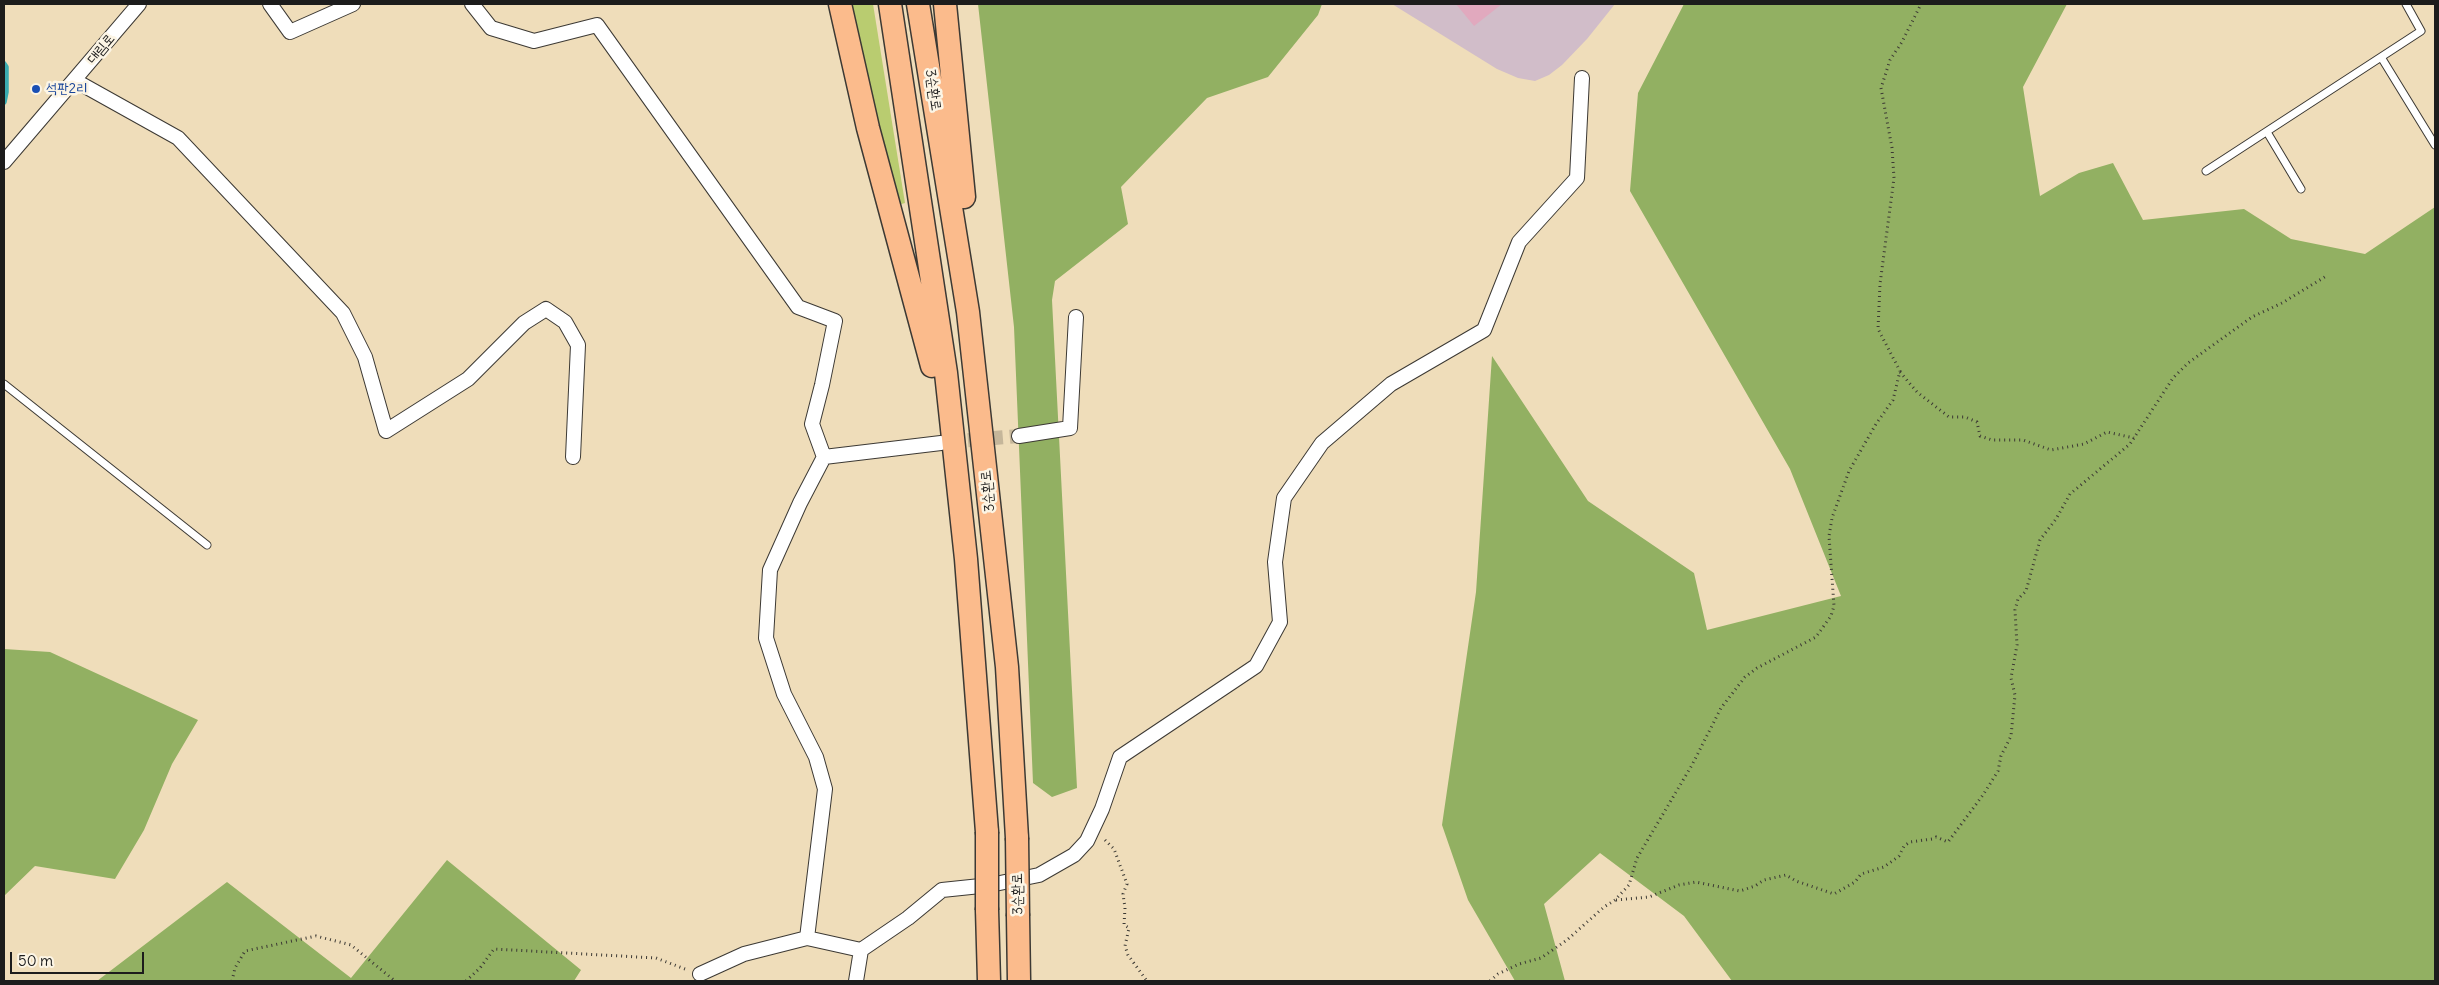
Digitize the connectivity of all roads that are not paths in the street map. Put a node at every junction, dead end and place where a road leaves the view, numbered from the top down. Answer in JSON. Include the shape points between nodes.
{"nodes":[{"id":1,"x":139,"y":4,"type":"edge"},
{"id":2,"x":270,"y":4,"type":"edge"},
{"id":3,"x":353,"y":4,"type":"edge"},
{"id":4,"x":472,"y":4,"type":"edge"},
{"id":5,"x":840,"y":4,"type":"edge"},
{"id":6,"x":890,"y":4,"type":"edge"},
{"id":7,"x":918,"y":4,"type":"edge"},
{"id":8,"x":945,"y":4,"type":"edge"},
{"id":9,"x":2406,"y":4,"type":"edge"},
{"id":10,"x":2381,"y":57,"type":"junction"},
{"id":11,"x":1582,"y":78,"type":"dead end"},
{"id":12,"x":74,"y":80,"type":"junction"},
{"id":13,"x":2267,"y":132,"type":"junction"},
{"id":14,"x":2435,"y":145,"type":"edge"},
{"id":15,"x":4,"y":162,"type":"edge"},
{"id":16,"x":2206,"y":171,"type":"dead end"},
{"id":17,"x":2301,"y":189,"type":"dead end"},
{"id":18,"x":1076,"y":316,"type":"dead end"},
{"id":19,"x":4,"y":384,"type":"edge"},
{"id":20,"x":1019,"y":436,"type":"tunnel mouth"},
{"id":21,"x":948,"y":448,"type":"junction"},
{"id":22,"x":824,"y":456,"type":"junction"},
{"id":23,"x":573,"y":457,"type":"dead end"},
{"id":24,"x":207,"y":545,"type":"dead end"},
{"id":25,"x":997,"y":579,"type":"junction"},
{"id":26,"x":807,"y":938,"type":"junction"},
{"id":27,"x":861,"y":950,"type":"junction"},
{"id":28,"x":700,"y":974,"type":"road end"},
{"id":29,"x":856,"y":981,"type":"edge"},
{"id":30,"x":989,"y":981,"type":"edge"},
{"id":31,"x":1019,"y":981,"type":"edge"}],
"edges":[{"from":1,"to":12,"type":"street","name":"대림로"},
{"from":2,"to":3,"type":"street","via":[[290,32]]},
{"from":4,"to":22,"type":"street","via":[[491,28],[534,41],[596,25],[798,307],[835,321],[812,424]]},
{"from":5,"to":21,"type":"highway"},
{"from":6,"to":21,"type":"highway","name":"3순환로","via":[[946,373]]},
{"from":7,"to":25,"type":"highway","name":"3순환로","via":[[968,312]]},
{"from":8,"to":25,"type":"highway"},
{"from":9,"to":10,"type":"lane","via":[[2422,31]]},
{"from":10,"to":13,"type":"lane"},
{"from":10,"to":14,"type":"lane"},
{"from":11,"to":27,"type":"street","via":[[1577,178],[1519,242],[1484,330],[1391,384],[1322,442],[1284,498],[1276,562],[1280,622],[1256,666],[1120,758],[1102,809],[1087,840],[1074,855],[1038,875],[942,890]]},
{"from":12,"to":15,"type":"street","name":"대림로"},
{"from":12,"to":23,"type":"street","via":[[178,138],[343,313],[365,357],[386,431],[468,380],[524,322],[546,309],[565,322],[578,345]]},
{"from":13,"to":16,"type":"lane"},
{"from":13,"to":17,"type":"lane"},
{"from":18,"to":20,"type":"street","via":[[1070,428]]},
{"from":19,"to":24,"type":"lane"},
{"from":21,"to":22,"type":"street"},
{"from":21,"to":30,"type":"highway","name":"3순환로","bridge":true,"via":[[966,559],[987,832]]},
{"from":22,"to":26,"type":"street","via":[[770,570],[766,638],[784,694],[816,757],[825,789]]},
{"from":25,"to":31,"type":"highway","name":"3순환로","bridge":true,"via":[[1007,667],[1017,838]]},
{"from":26,"to":27,"type":"street"},
{"from":26,"to":28,"type":"street","via":[[744,954]]},
{"from":27,"to":29,"type":"street"}]}
